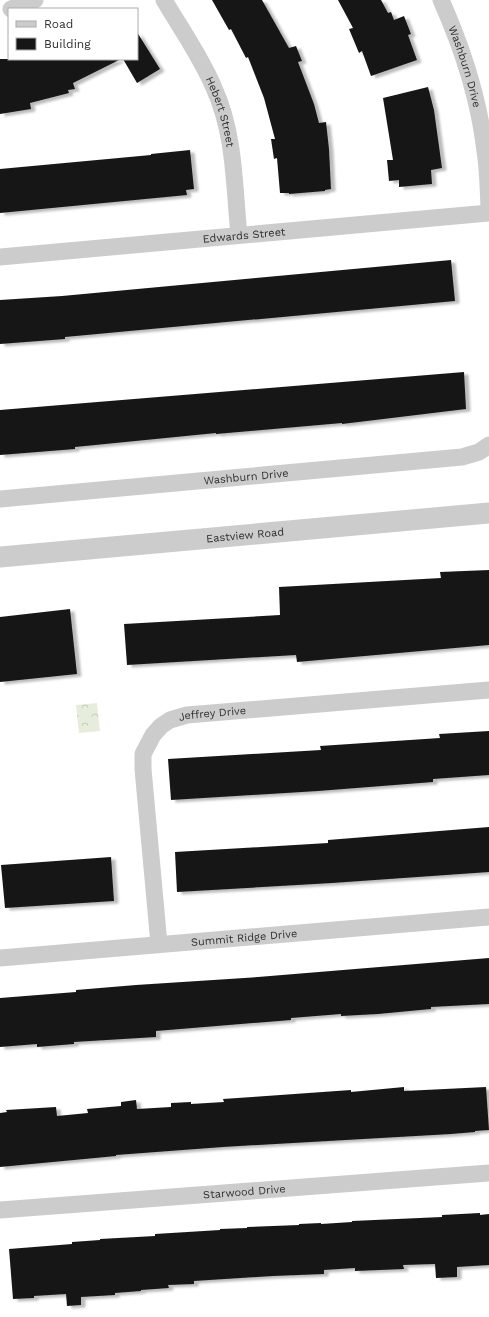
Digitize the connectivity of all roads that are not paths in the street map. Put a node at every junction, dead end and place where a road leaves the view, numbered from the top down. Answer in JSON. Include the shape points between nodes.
{"nodes":[{"id":1,"x":35,"y":0,"type":"edge"},
{"id":2,"x":164,"y":0,"type":"edge"},
{"id":3,"x":442,"y":0,"type":"edge"},
{"id":4,"x":13,"y":8,"type":"edge"},
{"id":5,"x":489,"y":206,"type":"edge"},
{"id":6,"x":489,"y":213,"type":"edge"},
{"id":7,"x":239,"y":235,"type":"junction"},
{"id":8,"x":0,"y":257,"type":"edge"},
{"id":9,"x":489,"y":445,"type":"edge"},
{"id":10,"x":0,"y":499,"type":"edge"},
{"id":11,"x":489,"y":513,"type":"edge"},
{"id":12,"x":0,"y":557,"type":"edge"},
{"id":13,"x":489,"y":690,"type":"edge"},
{"id":14,"x":489,"y":917,"type":"edge"},
{"id":15,"x":159,"y":944,"type":"junction"},
{"id":16,"x":0,"y":958,"type":"edge"},
{"id":17,"x":489,"y":1173,"type":"edge"},
{"id":18,"x":0,"y":1210,"type":"edge"}],
"edges":[{"from":1,"to":4,"type":"street"},
{"from":2,"to":7,"type":"street","name":"Hebert Street","via":[[204,67],[222,109],[232,156]]},
{"from":3,"to":5,"type":"street","name":"Washburn Drive","via":[[469,76],[478,114],[485,151]]},
{"from":6,"to":7,"type":"street","name":"Edwards Street"},
{"from":7,"to":8,"type":"street","name":"Edwards Street"},
{"from":9,"to":10,"type":"street","name":"Washburn Drive","via":[[479,452],[462,457]]},
{"from":11,"to":12,"type":"street","name":"Eastview Road"},
{"from":13,"to":15,"type":"street","name":"Jeffrey Drive","via":[[187,716],[170,720],[161,726],[143,754]]},
{"from":14,"to":15,"type":"street","name":"Summit Ridge Drive"},
{"from":15,"to":16,"type":"street","name":"Summit Ridge Drive"},
{"from":17,"to":18,"type":"street","name":"Starwood Drive"}]}
